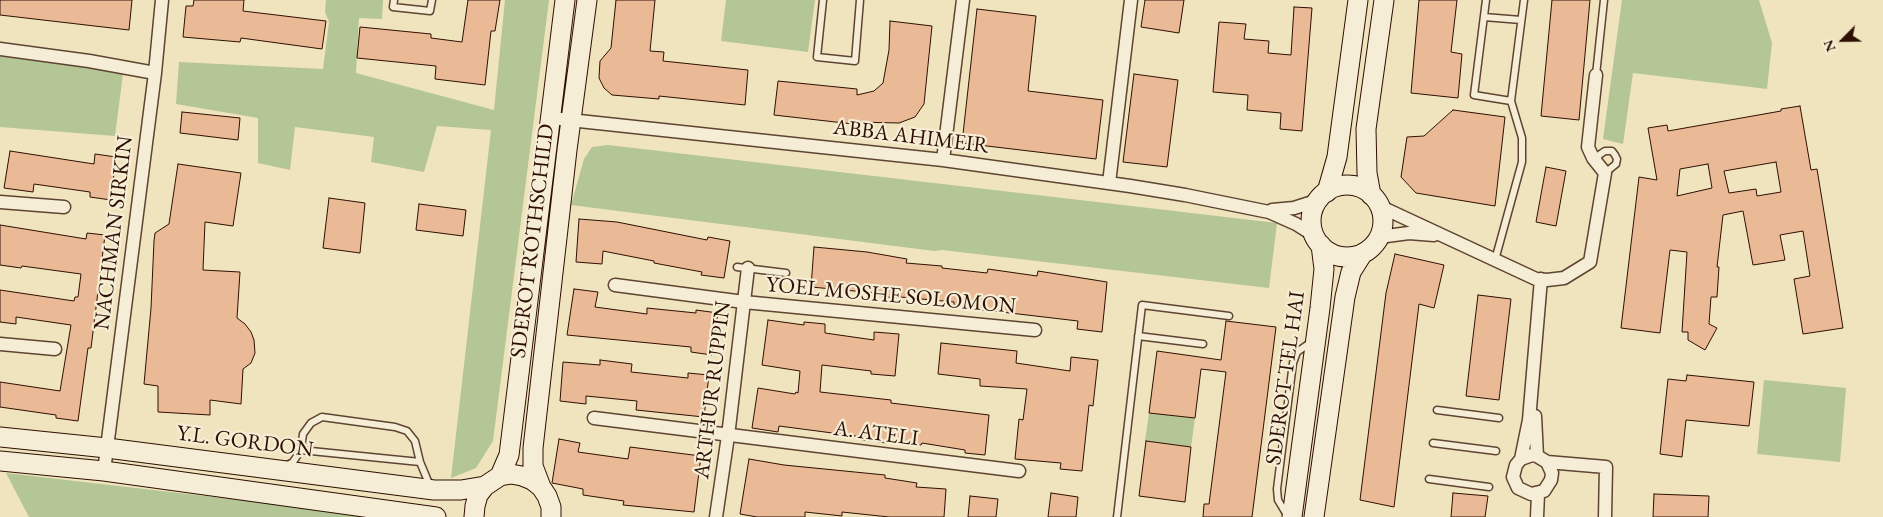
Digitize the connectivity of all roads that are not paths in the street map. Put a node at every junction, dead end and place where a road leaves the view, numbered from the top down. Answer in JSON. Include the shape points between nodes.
{"nodes":[{"id":1,"x":162,"y":0,"type":"edge"},
{"id":2,"x":394,"y":0,"type":"edge"},
{"id":3,"x":432,"y":0,"type":"edge"},
{"id":4,"x":565,"y":0,"type":"edge"},
{"id":5,"x":587,"y":0,"type":"edge"},
{"id":6,"x":823,"y":0,"type":"edge"},
{"id":7,"x":860,"y":0,"type":"edge"},
{"id":8,"x":963,"y":0,"type":"edge"},
{"id":9,"x":1131,"y":0,"type":"edge"},
{"id":10,"x":1358,"y":0,"type":"edge"},
{"id":11,"x":1384,"y":0,"type":"edge"},
{"id":12,"x":1486,"y":0,"type":"edge"},
{"id":13,"x":1524,"y":0,"type":"edge"},
{"id":14,"x":1604,"y":0,"type":"edge"},
{"id":15,"x":1484,"y":17,"type":"junction"},
{"id":16,"x":1521,"y":20,"type":"junction"},
{"id":17,"x":0,"y":49,"type":"edge"},
{"id":18,"x":155,"y":73,"type":"junction"},
{"id":19,"x":1596,"y":75,"type":"joint"},
{"id":20,"x":1511,"y":101,"type":"junction"},
{"id":21,"x":551,"y":118,"type":"junction"},
{"id":22,"x":571,"y":121,"type":"junction"},
{"id":23,"x":943,"y":160,"type":"junction"},
{"id":24,"x":1596,"y":162,"type":"junction"},
{"id":25,"x":1605,"y":173,"type":"junction"},
{"id":26,"x":1109,"y":183,"type":"junction"},
{"id":27,"x":1323,"y":196,"type":"junction"},
{"id":28,"x":1375,"y":200,"type":"junction"},
{"id":29,"x":0,"y":202,"type":"edge"},
{"id":30,"x":64,"y":207,"type":"dead end"},
{"id":31,"x":1264,"y":210,"type":"junction"},
{"id":32,"x":1379,"y":238,"type":"junction"},
{"id":33,"x":1448,"y":238,"type":"junction"},
{"id":34,"x":1318,"y":240,"type":"junction"},
{"id":35,"x":1363,"y":254,"type":"junction"},
{"id":36,"x":1495,"y":261,"type":"junction"},
{"id":37,"x":742,"y":268,"type":"joint"},
{"id":38,"x":786,"y":273,"type":"dead end"},
{"id":39,"x":1544,"y":280,"type":"junction"},
{"id":40,"x":614,"y":285,"type":"dead end"},
{"id":41,"x":744,"y":302,"type":"junction"},
{"id":42,"x":1229,"y":316,"type":"dead end"},
{"id":43,"x":1035,"y":330,"type":"dead end"},
{"id":44,"x":1138,"y":336,"type":"junction"},
{"id":45,"x":0,"y":344,"type":"edge"},
{"id":46,"x":1203,"y":344,"type":"dead end"},
{"id":47,"x":55,"y":349,"type":"dead end"},
{"id":48,"x":1438,"y":410,"type":"dead end"},
{"id":49,"x":594,"y":418,"type":"dead end"},
{"id":50,"x":1499,"y":418,"type":"dead end"},
{"id":51,"x":728,"y":436,"type":"junction"},
{"id":52,"x":0,"y":437,"type":"edge"},
{"id":53,"x":1433,"y":443,"type":"dead end"},
{"id":54,"x":107,"y":448,"type":"junction"},
{"id":55,"x":301,"y":450,"type":"junction"},
{"id":56,"x":1496,"y":451,"type":"dead end"},
{"id":57,"x":1542,"y":459,"type":"junction"},
{"id":58,"x":1521,"y":460,"type":"junction"},
{"id":59,"x":0,"y":461,"type":"edge"},
{"id":60,"x":420,"y":462,"type":"junction"},
{"id":61,"x":280,"y":470,"type":"junction"},
{"id":62,"x":104,"y":471,"type":"junction"},
{"id":63,"x":1019,"y":471,"type":"dead end"},
{"id":64,"x":1428,"y":479,"type":"dead end"},
{"id":65,"x":492,"y":481,"type":"junction"},
{"id":66,"x":1489,"y":486,"type":"dead end"},
{"id":67,"x":541,"y":487,"type":"junction"},
{"id":68,"x":434,"y":490,"type":"junction"},
{"id":69,"x":1538,"y":494,"type":"junction"},
{"id":70,"x":436,"y":517,"type":"edge"},
{"id":71,"x":474,"y":517,"type":"edge"},
{"id":72,"x":551,"y":517,"type":"edge"},
{"id":73,"x":716,"y":517,"type":"edge"},
{"id":74,"x":1119,"y":517,"type":"edge"},
{"id":75,"x":1290,"y":517,"type":"edge"},
{"id":76,"x":1314,"y":517,"type":"edge"},
{"id":77,"x":1537,"y":517,"type":"edge"},
{"id":78,"x":1605,"y":517,"type":"edge"}],
"edges":[{"from":1,"to":18,"type":"street","name":"NACHMAN SIRKIN"},
{"from":2,"to":3,"type":"lane","via":[[393,7],[430,11]]},
{"from":4,"to":21,"type":"street","name":"SDEROT ROTHSCHILD"},
{"from":5,"to":22,"type":"street","name":"SDEROT ROTHSCHILD"},
{"from":6,"to":7,"type":"lane","via":[[817,57],[855,62]]},
{"from":8,"to":23,"type":"street"},
{"from":9,"to":26,"type":"street"},
{"from":10,"to":27,"type":"street","via":[[1337,157]]},
{"from":11,"to":28,"type":"street","via":[[1366,130],[1366,155]]},
{"from":12,"to":15,"type":"lane"},
{"from":13,"to":16,"type":"lane"},
{"from":14,"to":19,"type":"lane"},
{"from":15,"to":16,"type":"lane"},
{"from":15,"to":20,"type":"lane","via":[[1474,95]]},
{"from":16,"to":20,"type":"lane"},
{"from":17,"to":18,"type":"street"},
{"from":18,"to":54,"type":"street","name":"NACHMAN SIRKIN"},
{"from":19,"to":24,"type":"street","via":[[1588,148]]},
{"from":20,"to":36,"type":"lane","via":[[1522,138],[1522,162]]},
{"from":21,"to":22,"type":"street","name":"ABBA AHIMEIR"},
{"from":21,"to":65,"type":"street","name":"SDEROT ROTHSCHILD","via":[[509,455]]},
{"from":22,"to":23,"type":"street","name":"ABBA AHIMEIR"},
{"from":22,"to":67,"type":"street","name":"SDEROT ROTHSCHILD","via":[[533,448],[534,466]]},
{"from":23,"to":26,"type":"street","name":"ABBA AHIMEIR"},
{"from":24,"to":25,"type":"street"},
{"from":24,"to":25,"type":"lane","via":[[1605,151],[1616,155],[1616,164]]},
{"from":25,"to":39,"type":"street","via":[[1590,262],[1564,278]]},
{"from":26,"to":31,"type":"street","name":"ABBA AHIMEIR"},
{"from":27,"to":28,"type":"street","via":[[1336,187],[1351,186]]},
{"from":27,"to":31,"type":"street","name":"ABBA AHIMEIR","via":[[1288,209]]},
{"from":27,"to":34,"type":"street","via":[[1312,217],[1312,227]]},
{"from":28,"to":32,"type":"street","via":[[1383,220]]},
{"from":28,"to":33,"type":"street"},
{"from":29,"to":30,"type":"street"},
{"from":31,"to":34,"type":"street","name":"ABBA AHIMEIR","via":[[1283,217]]},
{"from":32,"to":33,"type":"street","via":[[1409,233]]},
{"from":32,"to":35,"type":"street"},
{"from":33,"to":36,"type":"street"},
{"from":34,"to":35,"type":"street","via":[[1331,253],[1340,256]]},
{"from":34,"to":75,"type":"street","name":"SDEROT TEL HAI","via":[[1324,269]]},
{"from":35,"to":76,"type":"street","via":[[1351,272],[1345,297]]},
{"from":36,"to":39,"type":"street"},
{"from":37,"to":38,"type":"lane"},
{"from":37,"to":41,"type":"street","name":"ARTHUR RUPPIN"},
{"from":39,"to":57,"type":"street","via":[[1535,423]]},
{"from":39,"to":58,"type":"street","via":[[1529,420]]},
{"from":40,"to":41,"type":"street","name":"YOEL MOSHE SOLOMON"},
{"from":41,"to":43,"type":"street","name":"YOEL MOSHE SOLOMON"},
{"from":41,"to":51,"type":"street","name":"ARTHUR RUPPIN"},
{"from":42,"to":44,"type":"lane","via":[[1142,306]]},
{"from":44,"to":46,"type":"lane"},
{"from":44,"to":74,"type":"lane"},
{"from":45,"to":47,"type":"street"},
{"from":48,"to":50,"type":"lane"},
{"from":49,"to":51,"type":"street","name":"A. ATELI"},
{"from":51,"to":63,"type":"street","name":"A. ATELI"},
{"from":51,"to":73,"type":"street","name":"ARTHUR RUPPIN"},
{"from":52,"to":54,"type":"street","name":"Y.L. GORDON"},
{"from":53,"to":56,"type":"lane"},
{"from":54,"to":61,"type":"street","name":"Y.L. GORDON"},
{"from":54,"to":62,"type":"street","name":"NACHMAN SIRKIN"},
{"from":55,"to":60,"type":"lane"},
{"from":55,"to":60,"type":"lane","via":[[304,434],[312,423],[322,417],[407,431],[414,441]]},
{"from":55,"to":61,"type":"lane","via":[[293,462]]},
{"from":57,"to":58,"type":"street","via":[[1532,456]]},
{"from":57,"to":69,"type":"street","via":[[1552,473],[1549,486]]},
{"from":57,"to":78,"type":"street","via":[[1606,467]]},
{"from":58,"to":69,"type":"street","via":[[1514,471],[1515,483],[1526,493]]},
{"from":59,"to":62,"type":"street"},
{"from":60,"to":68,"type":"lane"},
{"from":61,"to":68,"type":"street","name":"Y.L. GORDON"},
{"from":62,"to":70,"type":"street"},
{"from":64,"to":66,"type":"lane"},
{"from":65,"to":67,"type":"street","name":"Y.L. GORDON","via":[[511,474],[532,480]]},
{"from":65,"to":68,"type":"street","name":"Y.L. GORDON","via":[[461,490]]},
{"from":65,"to":71,"type":"street","name":"SDEROT ROTHSCHILD","via":[[476,501]]},
{"from":67,"to":72,"type":"street","name":"SDEROT ROTHSCHILD","via":[[551,507]]},
{"from":69,"to":77,"type":"street"}]}
